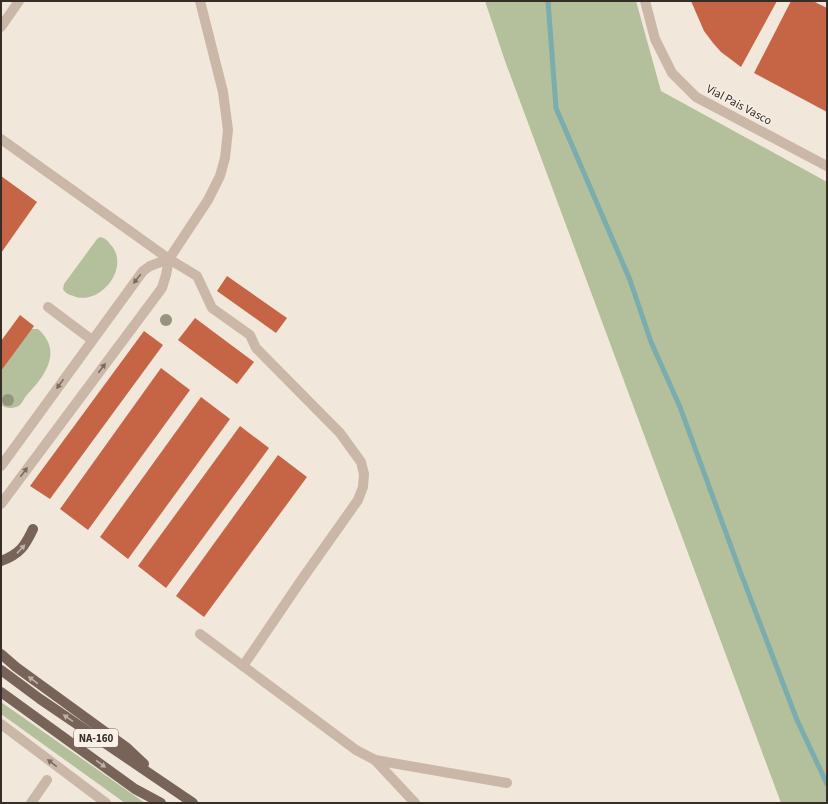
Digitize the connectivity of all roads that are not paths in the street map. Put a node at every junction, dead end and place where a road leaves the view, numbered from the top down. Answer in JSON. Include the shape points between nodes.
{"nodes":[{"id":1,"x":19,"y":1,"type":"edge"},
{"id":2,"x":200,"y":1,"type":"edge"},
{"id":3,"x":645,"y":1,"type":"edge"},
{"id":4,"x":1,"y":27,"type":"edge"},
{"id":5,"x":1,"y":139,"type":"edge"},
{"id":6,"x":827,"y":166,"type":"edge"},
{"id":7,"x":169,"y":259,"type":"junction"},
{"id":8,"x":48,"y":308,"type":"dead end"},
{"id":9,"x":92,"y":340,"type":"junction"},
{"id":10,"x":1,"y":466,"type":"edge"},
{"id":11,"x":1,"y":504,"type":"edge"},
{"id":12,"x":33,"y":529,"type":"dead end"},
{"id":13,"x":1,"y":561,"type":"edge"},
{"id":14,"x":200,"y":634,"type":"dead end"},
{"id":15,"x":1,"y":654,"type":"edge"},
{"id":16,"x":243,"y":666,"type":"junction"},
{"id":17,"x":1,"y":670,"type":"edge"},
{"id":18,"x":1,"y":692,"type":"edge"},
{"id":19,"x":1,"y":724,"type":"edge"},
{"id":20,"x":375,"y":760,"type":"junction"},
{"id":21,"x":47,"y":780,"type":"dead end"},
{"id":22,"x":162,"y":783,"type":"junction"},
{"id":23,"x":507,"y":783,"type":"dead end"},
{"id":24,"x":31,"y":803,"type":"edge"},
{"id":25,"x":106,"y":803,"type":"edge"},
{"id":26,"x":162,"y":803,"type":"edge"},
{"id":27,"x":193,"y":803,"type":"edge"},
{"id":28,"x":415,"y":803,"type":"edge"}],
"edges":[{"from":1,"to":4,"type":"lane"},
{"from":2,"to":7,"type":"lane","via":[[223,92],[228,130],[226,158],[208,200]]},
{"from":3,"to":6,"type":"lane","name":"Vial Pais Vasco","via":[[655,39],[672,73],[696,97]]},
{"from":5,"to":7,"type":"lane"},
{"from":7,"to":9,"type":"lane","one_way":true,"via":[[143,271]]},
{"from":11,"to":7,"type":"lane","one_way":true,"via":[[162,288]]},
{"from":7,"to":16,"type":"lane","via":[[196,276],[212,308],[250,335],[256,348],[340,433],[361,462],[364,474],[358,500]]},
{"from":8,"to":9,"type":"lane"},
{"from":9,"to":10,"type":"lane","one_way":true},
{"from":13,"to":12,"type":"main road","one_way":true,"via":[[21,550]]},
{"from":14,"to":16,"type":"lane"},
{"from":22,"to":15,"type":"main road","one_way":true,"via":[[126,747]]},
{"from":16,"to":20,"type":"lane","via":[[356,750]]},
{"from":22,"to":17,"type":"main road","number":"NA-160","one_way":true},
{"from":18,"to":26,"type":"main road","number":"NA-160","one_way":true,"via":[[135,789]]},
{"from":25,"to":19,"type":"lane","one_way":true},
{"from":20,"to":23,"type":"lane"},
{"from":20,"to":28,"type":"lane"},
{"from":21,"to":24,"type":"lane"},
{"from":22,"to":27,"type":"main road","number":"NA-160"}]}
